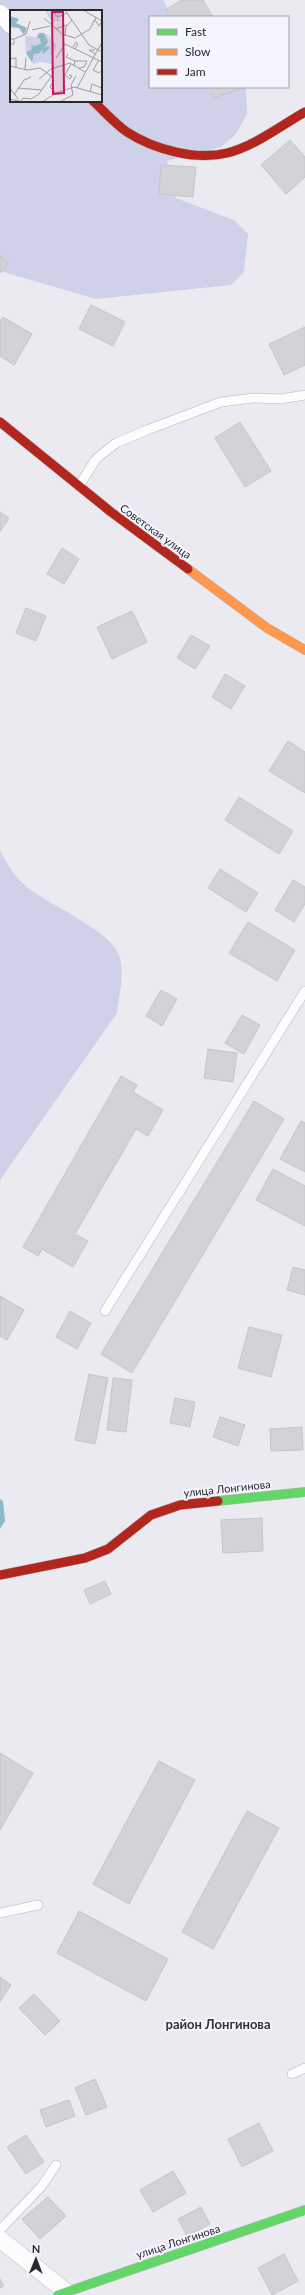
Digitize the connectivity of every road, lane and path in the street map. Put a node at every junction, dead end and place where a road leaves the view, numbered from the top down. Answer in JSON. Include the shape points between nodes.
{"nodes":[{"id":1,"x":0,"y":13,"type":"edge"},
{"id":2,"x":10,"y":24,"type":"edge"},
{"id":3,"x":94,"y":102,"type":"edge"},
{"id":4,"x":305,"y":112,"type":"edge"},
{"id":5,"x":305,"y":395,"type":"edge"},
{"id":6,"x":0,"y":422,"type":"edge"},
{"id":7,"x":79,"y":486,"type":"junction"},
{"id":8,"x":305,"y":650,"type":"edge"},
{"id":9,"x":305,"y":991,"type":"edge"},
{"id":10,"x":105,"y":1311,"type":"dead end"},
{"id":11,"x":305,"y":1492,"type":"edge"},
{"id":12,"x":0,"y":1575,"type":"edge"},
{"id":13,"x":38,"y":1905,"type":"dead end"},
{"id":14,"x":0,"y":1914,"type":"edge"},
{"id":15,"x":305,"y":2068,"type":"edge"},
{"id":16,"x":292,"y":2074,"type":"dead end"},
{"id":17,"x":56,"y":2165,"type":"dead end"},
{"id":18,"x":305,"y":2210,"type":"edge"},
{"id":19,"x":0,"y":2230,"type":"edge"},
{"id":20,"x":0,"y":2240,"type":"edge"},
{"id":21,"x":62,"y":2293,"type":"edge"}],
"edges":[{"from":1,"to":2,"type":"street"},
{"from":3,"to":4,"type":"street","via":[[131,135],[164,149],[208,155],[225,154],[245,146]]},
{"from":5,"to":7,"type":"lane","via":[[282,399],[254,398],[221,402],[146,430],[116,443],[96,459]]},
{"from":6,"to":7,"type":"street","name":"Советская улица"},
{"from":7,"to":8,"type":"street","name":"Советская улица","via":[[268,628]]},
{"from":9,"to":10,"type":"lane"},
{"from":11,"to":12,"type":"street","name":"улица Лонгинова","via":[[180,1505],[151,1515],[108,1549],[85,1558]]},
{"from":13,"to":14,"type":"lane"},
{"from":15,"to":16,"type":"lane"},
{"from":17,"to":19,"type":"lane","via":[[41,2187]]},
{"from":18,"to":21,"type":"street","name":"улица Лонгинова"},
{"from":20,"to":21,"type":"street"}]}
